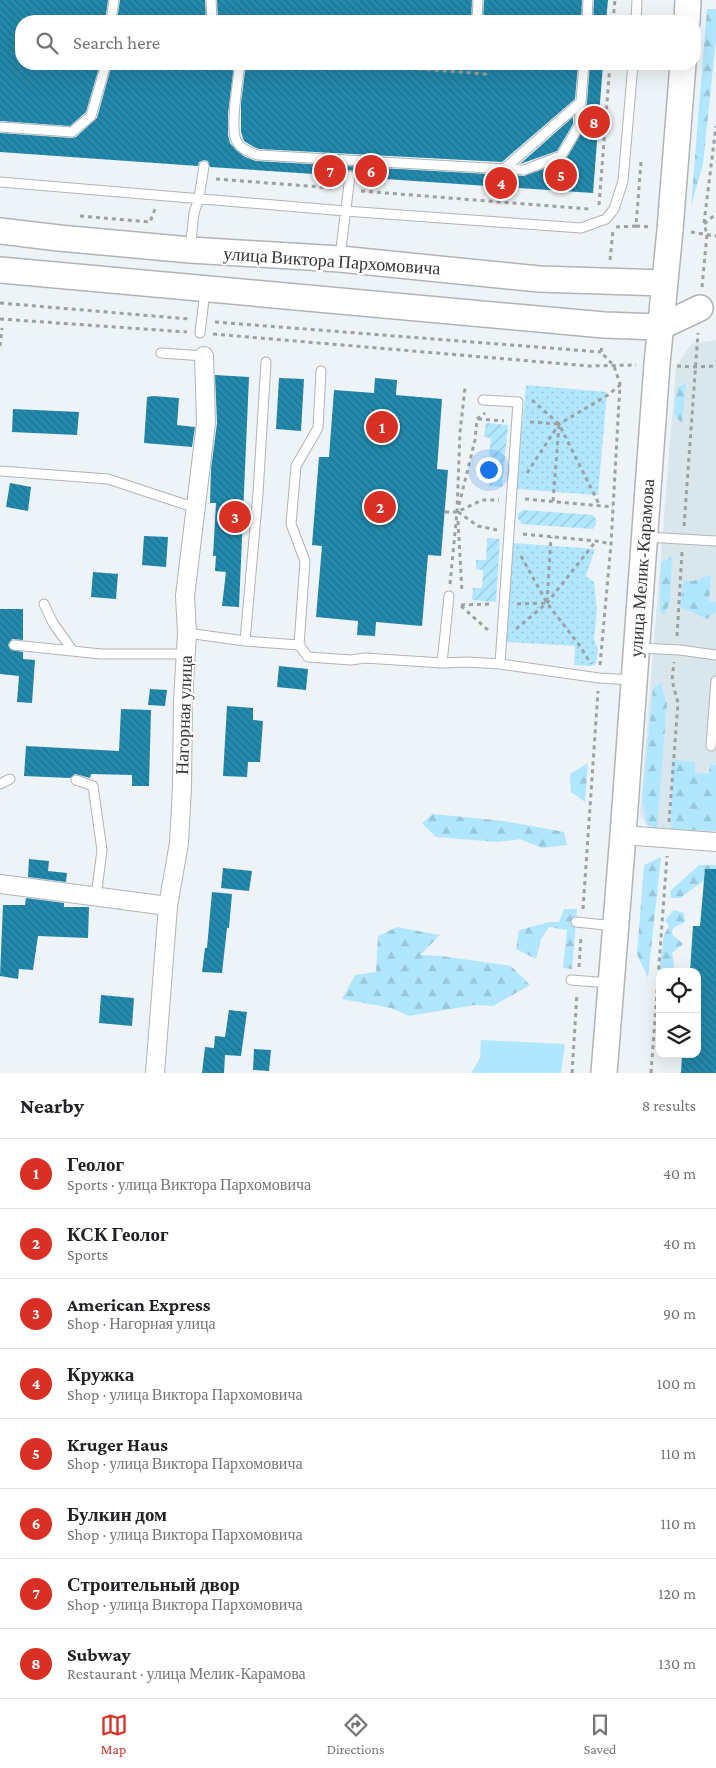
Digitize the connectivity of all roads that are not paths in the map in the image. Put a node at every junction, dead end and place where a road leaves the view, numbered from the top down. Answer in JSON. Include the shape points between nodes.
{"nodes":[{"id":1,"x":114,"y":0,"type":"edge"},
{"id":2,"x":210,"y":0,"type":"edge"},
{"id":3,"x":478,"y":0,"type":"edge"},
{"id":4,"x":588,"y":0,"type":"edge"},
{"id":5,"x":637,"y":0,"type":"edge"},
{"id":6,"x":688,"y":0,"type":"edge"},
{"id":7,"x":112,"y":15,"type":"edge"},
{"id":8,"x":211,"y":15,"type":"edge"},
{"id":9,"x":477,"y":15,"type":"edge"},
{"id":10,"x":587,"y":15,"type":"edge"},
{"id":11,"x":636,"y":15,"type":"edge"},
{"id":12,"x":687,"y":15,"type":"edge"},
{"id":13,"x":104,"y":70,"type":"edge"},
{"id":14,"x":239,"y":70,"type":"edge"},
{"id":15,"x":584,"y":70,"type":"edge"},
{"id":16,"x":632,"y":70,"type":"edge"},
{"id":17,"x":683,"y":70,"type":"edge"},
{"id":18,"x":581,"y":102,"type":"junction"},
{"id":19,"x":0,"y":127,"type":"edge"},
{"id":20,"x":204,"y":166,"type":"dead end"},
{"id":21,"x":504,"y":168,"type":"junction"},
{"id":22,"x":350,"y":176,"type":"dead end"},
{"id":23,"x":0,"y":182,"type":"edge"},
{"id":24,"x":199,"y":198,"type":"junction"},
{"id":25,"x":345,"y":211,"type":"junction"},
{"id":26,"x":0,"y":231,"type":"edge"},
{"id":27,"x":59,"y":238,"type":"junction"},
{"id":28,"x":190,"y":250,"type":"junction"},
{"id":29,"x":340,"y":260,"type":"junction"},
{"id":30,"x":0,"y":270,"type":"edge"},
{"id":31,"x":54,"y":275,"type":"junction"},
{"id":32,"x":664,"y":284,"type":"junction"},
{"id":33,"x":205,"y":288,"type":"junction"},
{"id":34,"x":708,"y":309,"type":"edge"},
{"id":35,"x":660,"y":327,"type":"junction"},
{"id":36,"x":200,"y":333,"type":"road end"},
{"id":37,"x":161,"y":353,"type":"dead end"},
{"id":38,"x":204,"y":356,"type":"joint"},
{"id":39,"x":266,"y":362,"type":"dead end"},
{"id":40,"x":321,"y":371,"type":"dead end"},
{"id":41,"x":483,"y":400,"type":"dead end"},
{"id":42,"x":0,"y":471,"type":"edge"},
{"id":43,"x":196,"y":508,"type":"junction"},
{"id":44,"x":644,"y":537,"type":"junction"},
{"id":45,"x":716,"y":541,"type":"edge"},
{"id":46,"x":449,"y":596,"type":"road end"},
{"id":47,"x":44,"y":604,"type":"dead end"},
{"id":48,"x":187,"y":633,"type":"junction"},
{"id":49,"x":245,"y":641,"type":"junction"},
{"id":50,"x":14,"y":645,"type":"dead end"},
{"id":51,"x":299,"y":645,"type":"junction"},
{"id":52,"x":636,"y":648,"type":"junction"},
{"id":53,"x":73,"y":651,"type":"junction"},
{"id":54,"x":186,"y":654,"type":"junction"},
{"id":55,"x":716,"y":655,"type":"edge"},
{"id":56,"x":442,"y":663,"type":"junction"},
{"id":57,"x":500,"y":664,"type":"junction"},
{"id":58,"x":634,"y":680,"type":"junction"},
{"id":59,"x":716,"y":682,"type":"edge"},
{"id":60,"x":710,"y":746,"type":"dead end"},
{"id":61,"x":10,"y":779,"type":"dead end"},
{"id":62,"x":76,"y":780,"type":"dead end"},
{"id":63,"x":0,"y":784,"type":"edge"},
{"id":64,"x":623,"y":835,"type":"junction"},
{"id":65,"x":716,"y":842,"type":"edge"},
{"id":66,"x":0,"y":884,"type":"edge"},
{"id":67,"x":96,"y":897,"type":"junction"},
{"id":68,"x":168,"y":906,"type":"junction"},
{"id":69,"x":579,"y":922,"type":"road end"},
{"id":70,"x":615,"y":926,"type":"junction"},
{"id":71,"x":574,"y":980,"type":"road end"},
{"id":72,"x":611,"y":983,"type":"junction"},
{"id":73,"x":155,"y":1073,"type":"edge"},
{"id":74,"x":604,"y":1073,"type":"edge"}],
"edges":[{"from":1,"to":7,"type":"lane"},
{"from":2,"to":8,"type":"lane"},
{"from":3,"to":9,"type":"lane"},
{"from":4,"to":10,"type":"lane"},
{"from":5,"to":11,"type":"lane"},
{"from":6,"to":12,"type":"main road"},
{"from":13,"to":19,"type":"lane","via":[[91,116],[72,132]]},
{"from":14,"to":21,"type":"lane","via":[[234,128],[236,140],[245,151],[258,155]]},
{"from":15,"to":18,"type":"lane"},
{"from":16,"to":25,"type":"lane","via":[[623,181],[614,209],[606,219],[581,228]]},
{"from":17,"to":32,"type":"main road","name":"улица Мелик-Карамова"},
{"from":18,"to":21,"type":"lane"},
{"from":18,"to":21,"type":"lane","via":[[579,126],[561,156],[524,170]]},
{"from":20,"to":24,"type":"lane"},
{"from":22,"to":25,"type":"lane"},
{"from":23,"to":24,"type":"lane"},
{"from":24,"to":25,"type":"lane"},
{"from":24,"to":28,"type":"lane"},
{"from":25,"to":29,"type":"lane"},
{"from":26,"to":27,"type":"main road","name":"улица Виктора Пархомовича"},
{"from":27,"to":28,"type":"main road","name":"улица Виктора Пархомовича"},
{"from":27,"to":31,"type":"main road"},
{"from":28,"to":29,"type":"main road","name":"улица Виктора Пархомовича"},
{"from":29,"to":32,"type":"main road","name":"улица Виктора Пархомовича","via":[[539,279]]},
{"from":30,"to":31,"type":"main road","name":"улица Виктора Пархомовича"},
{"from":31,"to":33,"type":"main road","name":"улица Виктора Пархомовича"},
{"from":32,"to":34,"type":"main road"},
{"from":32,"to":35,"type":"main road","name":"улица Мелик-Карамова"},
{"from":33,"to":35,"type":"main road","name":"улица Виктора Пархомовича","via":[[417,309]]},
{"from":33,"to":36,"type":"lane"},
{"from":34,"to":35,"type":"main road"},
{"from":35,"to":44,"type":"main road","name":"улица Мелик-Карамова"},
{"from":37,"to":38,"type":"lane"},
{"from":38,"to":43,"type":"street","name":"Нагорная улица","via":[[206,423]]},
{"from":39,"to":49,"type":"lane"},
{"from":40,"to":51,"type":"lane","via":[[318,428],[296,466],[291,524],[304,561]]},
{"from":41,"to":57,"type":"lane","via":[[518,402]]},
{"from":42,"to":43,"type":"lane","via":[[108,479]]},
{"from":43,"to":48,"type":"street","name":"Нагорная улица","via":[[185,596]]},
{"from":44,"to":45,"type":"lane"},
{"from":44,"to":52,"type":"main road","name":"улица Мелик-Карамова"},
{"from":46,"to":56,"type":"lane"},
{"from":47,"to":53,"type":"lane"},
{"from":48,"to":49,"type":"lane"},
{"from":48,"to":54,"type":"street","name":"Нагорная улица"},
{"from":49,"to":51,"type":"lane"},
{"from":50,"to":53,"type":"lane"},
{"from":51,"to":56,"type":"lane","via":[[308,657]]},
{"from":52,"to":55,"type":"lane"},
{"from":52,"to":58,"type":"main road","name":"улица Мелик-Карамова"},
{"from":53,"to":54,"type":"lane"},
{"from":54,"to":68,"type":"street","name":"Нагорная улица","via":[[179,842]]},
{"from":56,"to":57,"type":"lane"},
{"from":57,"to":58,"type":"lane"},
{"from":58,"to":64,"type":"main road","name":"улица Мелик-Карамова"},
{"from":59,"to":60,"type":"lane"},
{"from":61,"to":63,"type":"lane"},
{"from":62,"to":67,"type":"lane","via":[[93,786],[102,850]]},
{"from":64,"to":65,"type":"street"},
{"from":64,"to":70,"type":"main road","name":"улица Мелик-Карамова"},
{"from":66,"to":67,"type":"street"},
{"from":67,"to":68,"type":"street"},
{"from":68,"to":73,"type":"street","name":"Нагорная улица"},
{"from":69,"to":70,"type":"lane"},
{"from":70,"to":72,"type":"main road","name":"улица Мелик-Карамова"},
{"from":71,"to":72,"type":"lane"},
{"from":72,"to":74,"type":"main road","name":"улица Мелик-Карамова"}]}
